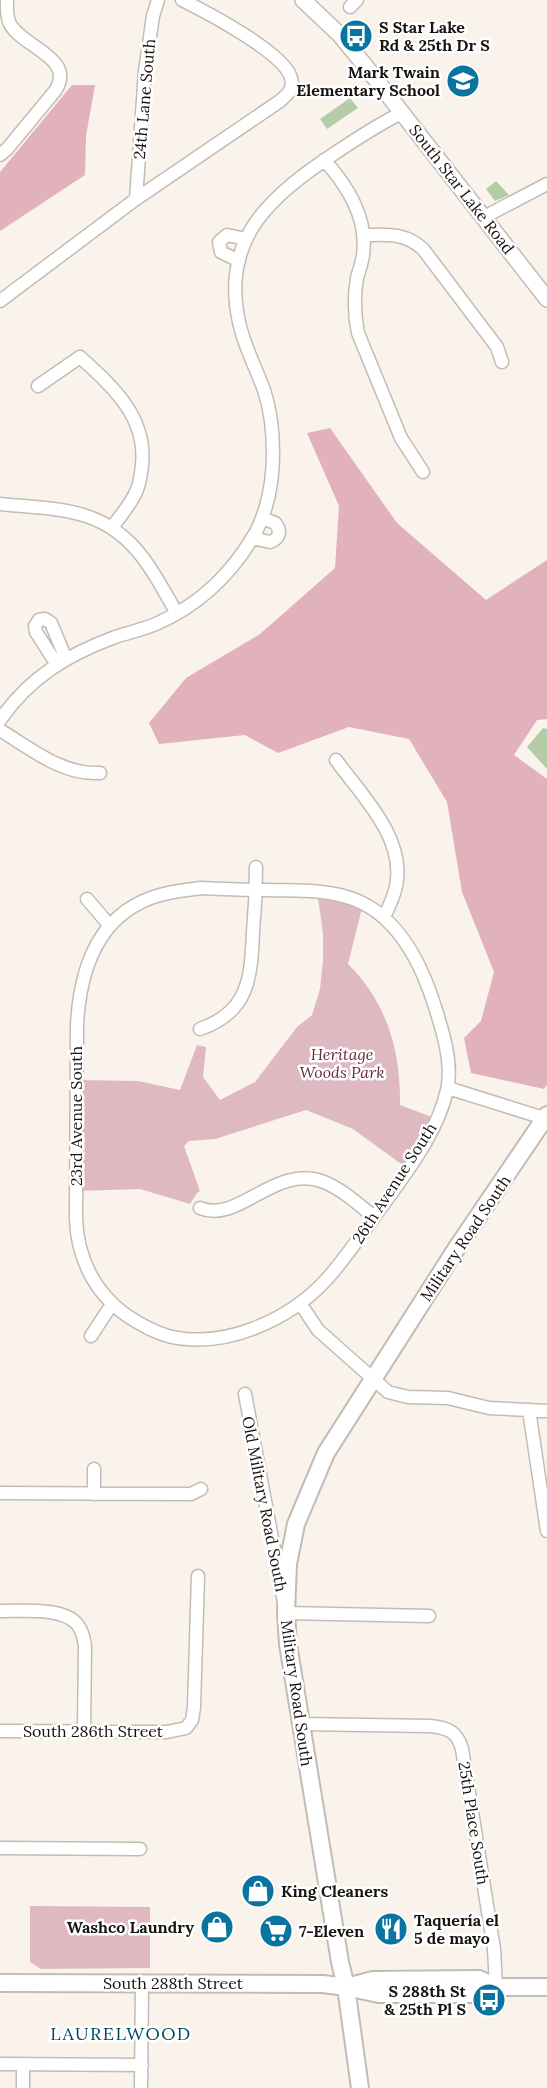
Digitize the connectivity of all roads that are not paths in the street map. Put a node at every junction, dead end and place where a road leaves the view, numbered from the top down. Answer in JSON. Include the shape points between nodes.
{"nodes":[{"id":1,"x":7,"y":0,"type":"edge"},
{"id":2,"x":159,"y":0,"type":"edge"},
{"id":3,"x":182,"y":0,"type":"edge"},
{"id":4,"x":303,"y":0,"type":"edge"},
{"id":5,"x":403,"y":112,"type":"junction"},
{"id":6,"x":0,"y":155,"type":"edge"},
{"id":7,"x":324,"y":160,"type":"junction"},
{"id":8,"x":547,"y":184,"type":"edge"},
{"id":9,"x":136,"y":199,"type":"junction"},
{"id":10,"x":484,"y":217,"type":"junction"},
{"id":11,"x":363,"y":235,"type":"junction"},
{"id":12,"x":246,"y":239,"type":"junction"},
{"id":13,"x":239,"y":261,"type":"junction"},
{"id":14,"x":2,"y":296,"type":"edge"},
{"id":15,"x":547,"y":299,"type":"edge"},
{"id":16,"x":502,"y":362,"type":"dead end"},
{"id":17,"x":38,"y":387,"type":"dead end"},
{"id":18,"x":423,"y":472,"type":"dead end"},
{"id":19,"x":0,"y":504,"type":"edge"},
{"id":20,"x":262,"y":518,"type":"junction"},
{"id":21,"x":112,"y":527,"type":"junction"},
{"id":22,"x":252,"y":538,"type":"junction"},
{"id":23,"x":177,"y":614,"type":"junction"},
{"id":24,"x":0,"y":720,"type":"edge"},
{"id":25,"x":0,"y":730,"type":"edge"},
{"id":26,"x":336,"y":760,"type":"dead end"},
{"id":27,"x":100,"y":773,"type":"dead end"},
{"id":28,"x":256,"y":867,"type":"dead end"},
{"id":29,"x":256,"y":890,"type":"junction"},
{"id":30,"x":87,"y":899,"type":"dead end"},
{"id":31,"x":384,"y":917,"type":"junction"},
{"id":32,"x":110,"y":926,"type":"junction"},
{"id":33,"x":200,"y":1029,"type":"dead end"},
{"id":34,"x":448,"y":1088,"type":"junction"},
{"id":35,"x":546,"y":1118,"type":"edge"},
{"id":36,"x":200,"y":1208,"type":"dead end"},
{"id":37,"x":374,"y":1217,"type":"junction"},
{"id":38,"x":300,"y":1303,"type":"junction"},
{"id":39,"x":112,"y":1304,"type":"junction"},
{"id":40,"x":91,"y":1336,"type":"dead end"},
{"id":41,"x":373,"y":1378,"type":"junction"},
{"id":42,"x":245,"y":1394,"type":"dead end"},
{"id":43,"x":529,"y":1410,"type":"junction"},
{"id":44,"x":547,"y":1410,"type":"edge"},
{"id":45,"x":94,"y":1469,"type":"dead end"},
{"id":46,"x":201,"y":1489,"type":"dead end"},
{"id":47,"x":0,"y":1493,"type":"edge"},
{"id":48,"x":93,"y":1494,"type":"junction"},
{"id":49,"x":547,"y":1531,"type":"edge"},
{"id":50,"x":198,"y":1576,"type":"dead end"},
{"id":51,"x":0,"y":1611,"type":"edge"},
{"id":52,"x":286,"y":1613,"type":"junction"},
{"id":53,"x":429,"y":1616,"type":"dead end"},
{"id":54,"x":300,"y":1724,"type":"junction"},
{"id":55,"x":84,"y":1730,"type":"junction"},
{"id":56,"x":0,"y":1731,"type":"edge"},
{"id":57,"x":0,"y":1848,"type":"edge"},
{"id":58,"x":140,"y":1849,"type":"dead end"},
{"id":59,"x":0,"y":1983,"type":"edge"},
{"id":60,"x":142,"y":1983,"type":"junction"},
{"id":61,"x":346,"y":1987,"type":"junction"},
{"id":62,"x":496,"y":1987,"type":"junction"},
{"id":63,"x":547,"y":1987,"type":"edge"},
{"id":64,"x":0,"y":2064,"type":"edge"},
{"id":65,"x":23,"y":2064,"type":"junction"},
{"id":66,"x":141,"y":2065,"type":"junction"},
{"id":67,"x":23,"y":2088,"type":"edge"},
{"id":68,"x":141,"y":2088,"type":"edge"},
{"id":69,"x":360,"y":2088,"type":"edge"}],
"edges":[{"from":1,"to":6,"type":"street","via":[[13,29],[54,60],[61,75],[55,91]]},
{"from":2,"to":9,"type":"street","name":"24th Lane South","via":[[145,71]]},
{"from":3,"to":9,"type":"street","via":[[276,57],[291,75],[292,88]]},
{"from":4,"to":5,"type":"street","name":"South Star Lake Road","via":[[340,35]]},
{"from":5,"to":7,"type":"street","via":[[361,134]]},
{"from":5,"to":10,"type":"street","name":"South Star Lake Road"},
{"from":7,"to":11,"type":"street","via":[[358,208]]},
{"from":7,"to":12,"type":"street","via":[[285,188],[261,214]]},
{"from":8,"to":10,"type":"street"},
{"from":9,"to":14,"type":"street"},
{"from":10,"to":15,"type":"street","name":"South Star Lake Road"},
{"from":11,"to":16,"type":"street","via":[[403,236],[418,245],[497,347]]},
{"from":11,"to":18,"type":"street","via":[[356,290],[358,333],[401,438]]},
{"from":12,"to":13,"type":"street"},
{"from":12,"to":13,"type":"street","via":[[227,235],[219,242],[221,252]]},
{"from":13,"to":20,"type":"street","via":[[239,322],[266,396],[273,435],[271,481]]},
{"from":17,"to":21,"type":"street","via":[[80,357],[132,412],[142,441],[141,476],[129,506]]},
{"from":19,"to":21,"type":"street","via":[[63,510]]},
{"from":20,"to":22,"type":"street"},
{"from":20,"to":22,"type":"street","via":[[275,523],[279,535],[270,542]]},
{"from":21,"to":23,"type":"street","via":[[143,558]]},
{"from":22,"to":23,"type":"street","via":[[223,578]]},
{"from":23,"to":24,"type":"street","via":[[61,662],[29,684]]},
{"from":25,"to":27,"type":"street","via":[[66,768]]},
{"from":26,"to":31,"type":"street","via":[[393,844],[397,880]]},
{"from":28,"to":29,"type":"street"},
{"from":29,"to":31,"type":"street","name":"23rd Avenue South","via":[[333,894],[363,904]]},
{"from":29,"to":32,"type":"street","name":"23rd Avenue South","via":[[201,888],[158,895],[124,913]]},
{"from":29,"to":33,"type":"street","via":[[248,987],[226,1016]]},
{"from":30,"to":32,"type":"street"},
{"from":31,"to":34,"type":"street","name":"26th Avenue South","via":[[416,961],[433,999],[445,1045]]},
{"from":32,"to":39,"type":"street","name":"23rd Avenue South","via":[[85,969],[78,1000],[76,1218],[78,1245],[85,1265]]},
{"from":34,"to":35,"type":"street"},
{"from":34,"to":37,"type":"street","name":"26th Avenue South","via":[[425,1142]]},
{"from":35,"to":41,"type":"main road","name":"Military Road South"},
{"from":36,"to":37,"type":"street","via":[[231,1208],[276,1184],[305,1178],[333,1186]]},
{"from":37,"to":38,"type":"street","name":"26th Avenue South","via":[[331,1274]]},
{"from":38,"to":39,"type":"street","name":"23rd Avenue South","via":[[239,1334],[190,1339],[168,1336],[145,1326]]},
{"from":38,"to":41,"type":"street","via":[[318,1330]]},
{"from":39,"to":40,"type":"street"},
{"from":41,"to":43,"type":"street","via":[[397,1395]]},
{"from":41,"to":52,"type":"main road","name":"Military Road South","via":[[326,1453],[304,1501],[288,1564]]},
{"from":42,"to":52,"type":"street","name":"Old Military Road South"},
{"from":43,"to":44,"type":"street"},
{"from":43,"to":49,"type":"street"},
{"from":45,"to":48,"type":"street"},
{"from":46,"to":48,"type":"street","via":[[191,1494]]},
{"from":47,"to":48,"type":"street"},
{"from":50,"to":55,"type":"street","name":"South 286th Street","via":[[192,1720],[186,1728],[167,1732]]},
{"from":51,"to":55,"type":"street","via":[[55,1613],[77,1623],[85,1646]]},
{"from":52,"to":53,"type":"street"},
{"from":52,"to":54,"type":"main road","name":"Military Road South"},
{"from":54,"to":61,"type":"main road","name":"Military Road South"},
{"from":54,"to":62,"type":"street","name":"25th Place South","via":[[430,1726],[454,1732],[464,1760],[494,1949]]},
{"from":55,"to":56,"type":"street","name":"South 286th Street"},
{"from":57,"to":58,"type":"street"},
{"from":59,"to":60,"type":"main road","name":"South 288th Street"},
{"from":60,"to":61,"type":"main road","name":"South 288th Street"},
{"from":60,"to":66,"type":"street"},
{"from":61,"to":62,"type":"main road","name":"South 288th Street","via":[[379,1994],[473,1994]]},
{"from":61,"to":69,"type":"main road","name":"Military Road South"},
{"from":62,"to":63,"type":"main road","name":"South 288th Street"},
{"from":64,"to":65,"type":"street"},
{"from":65,"to":66,"type":"street"},
{"from":65,"to":67,"type":"street"},
{"from":66,"to":68,"type":"street"}]}
